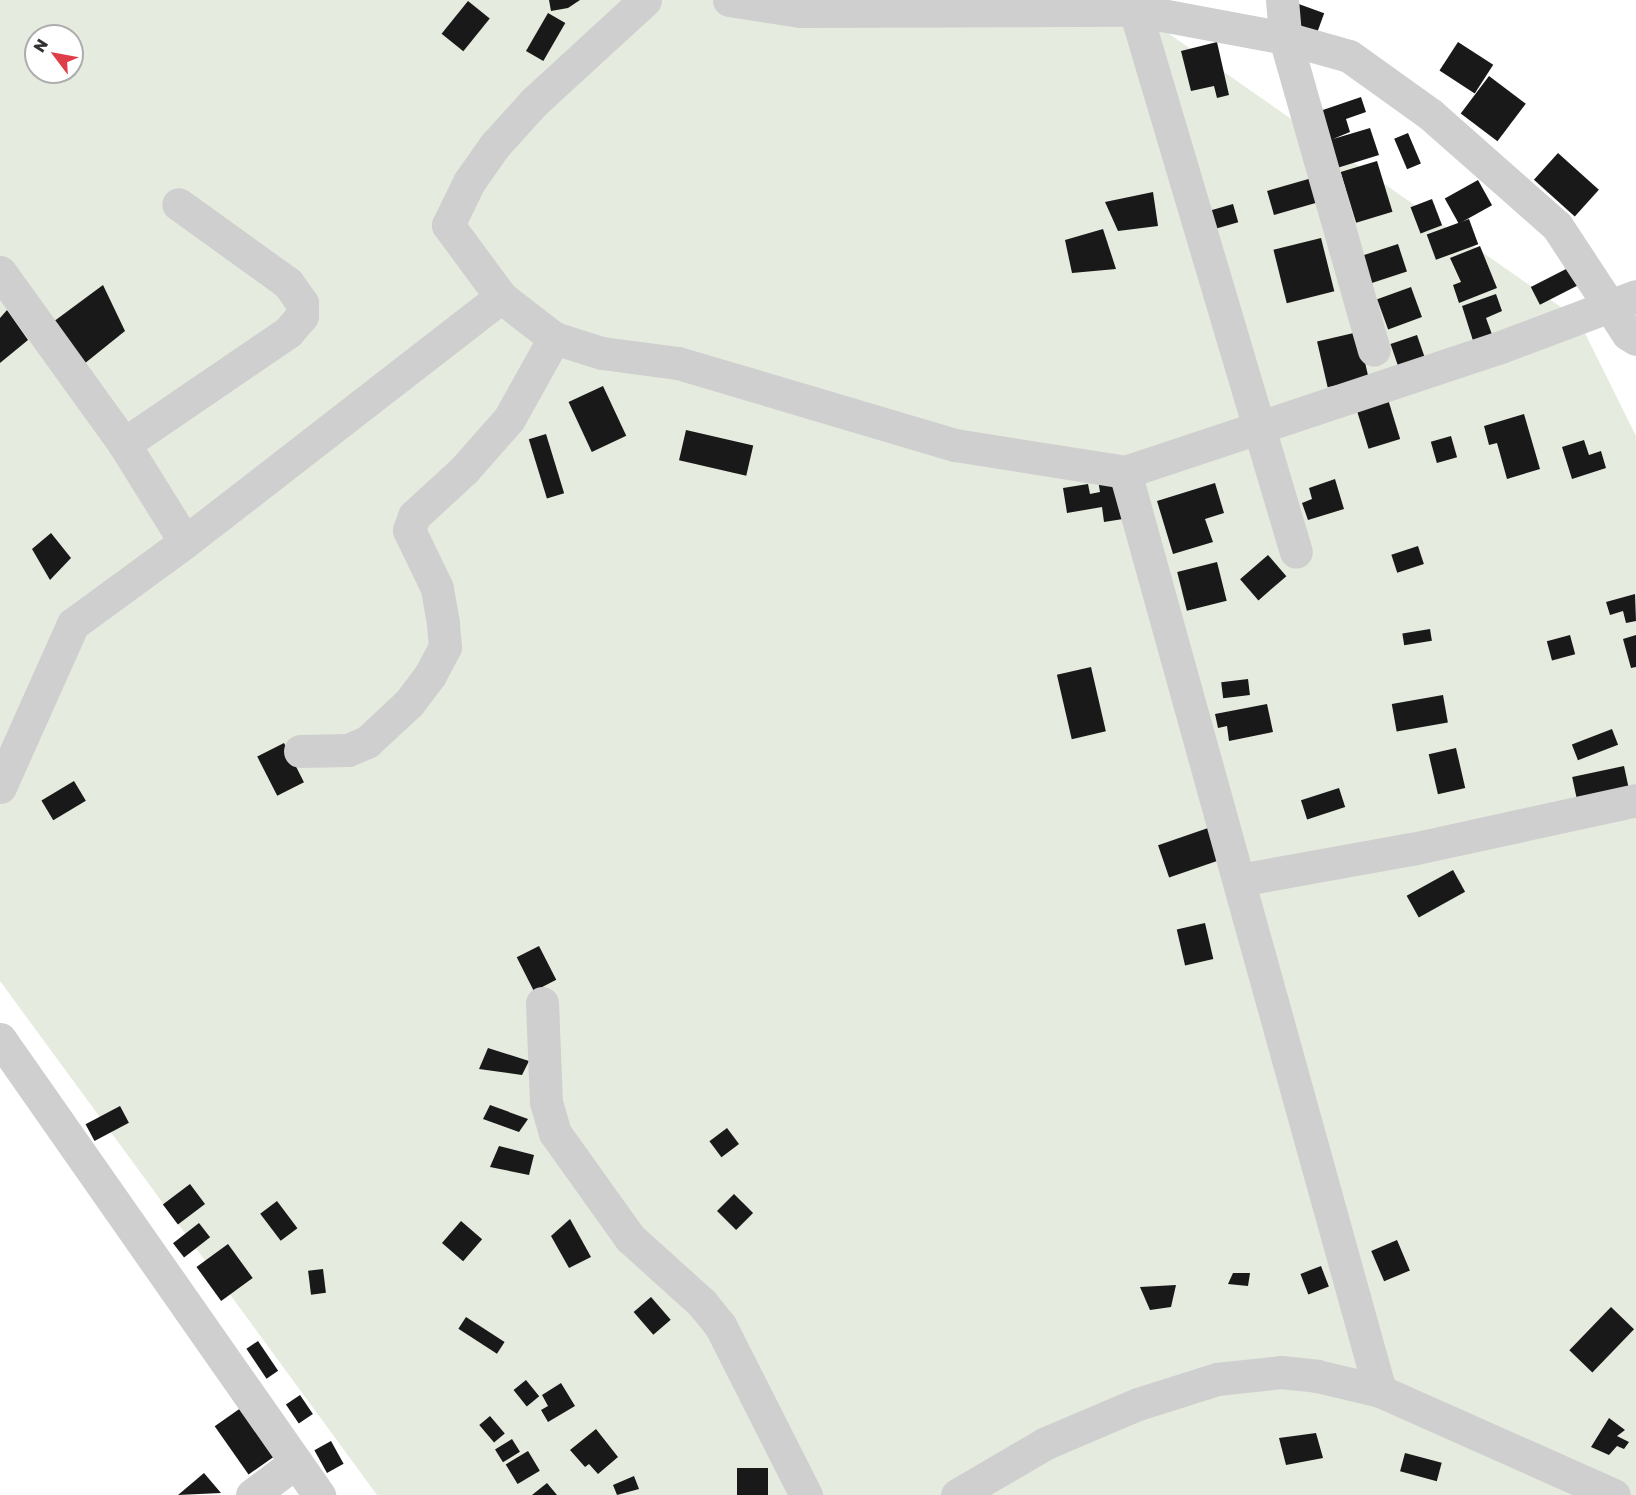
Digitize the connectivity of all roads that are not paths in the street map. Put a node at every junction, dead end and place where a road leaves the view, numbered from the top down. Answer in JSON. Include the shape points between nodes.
{"nodes":[{"id":1,"x":645,"y":0,"type":"edge"},
{"id":2,"x":729,"y":0,"type":"edge"},
{"id":3,"x":1282,"y":0,"type":"edge"},
{"id":4,"x":1135,"y":10,"type":"junction"},
{"id":5,"x":1285,"y":38,"type":"junction"},
{"id":6,"x":178,"y":204,"type":"dead end"},
{"id":7,"x":0,"y":272,"type":"edge"},
{"id":8,"x":501,"y":297,"type":"junction"},
{"id":9,"x":1623,"y":301,"type":"edge"},
{"id":10,"x":554,"y":338,"type":"junction"},
{"id":11,"x":1636,"y":339,"type":"edge"},
{"id":12,"x":1374,"y":350,"type":"dead end"},
{"id":13,"x":1261,"y":428,"type":"junction"},
{"id":14,"x":124,"y":444,"type":"junction"},
{"id":15,"x":1125,"y":472,"type":"junction"},
{"id":16,"x":185,"y":542,"type":"junction"},
{"id":17,"x":1296,"y":552,"type":"dead end"},
{"id":18,"x":300,"y":752,"type":"dead end"},
{"id":19,"x":0,"y":788,"type":"edge"},
{"id":20,"x":1636,"y":800,"type":"edge"},
{"id":21,"x":1239,"y":880,"type":"junction"},
{"id":22,"x":542,"y":1003,"type":"dead end"},
{"id":23,"x":0,"y":1039,"type":"edge"},
{"id":24,"x":1380,"y":1391,"type":"junction"},
{"id":25,"x":297,"y":1462,"type":"junction"},
{"id":26,"x":252,"y":1495,"type":"edge"},
{"id":27,"x":319,"y":1495,"type":"edge"},
{"id":28,"x":806,"y":1495,"type":"edge"},
{"id":29,"x":957,"y":1495,"type":"edge"},
{"id":30,"x":1614,"y":1495,"type":"edge"}],
"edges":[{"from":1,"to":8,"type":"street","via":[[534,102],[469,182],[448,225]]},
{"from":2,"to":4,"type":"street","via":[[800,10]]},
{"from":3,"to":5,"type":"street"},
{"from":4,"to":5,"type":"street"},
{"from":4,"to":13,"type":"street"},
{"from":5,"to":9,"type":"street","via":[[1348,56],[1430,114],[1557,226]]},
{"from":5,"to":12,"type":"street"},
{"from":6,"to":14,"type":"street","via":[[288,283],[302,303],[302,316],[288,332]]},
{"from":7,"to":14,"type":"street"},
{"from":8,"to":10,"type":"street"},
{"from":8,"to":16,"type":"street"},
{"from":9,"to":11,"type":"street"},
{"from":9,"to":13,"type":"street"},
{"from":10,"to":15,"type":"street","via":[[602,353],[678,363],[955,445]]},
{"from":10,"to":18,"type":"street","via":[[509,419],[464,470],[414,516],[409,530],[437,588],[443,623],[445,647],[430,675],[409,703],[367,742],[348,750]]},
{"from":13,"to":15,"type":"street"},
{"from":13,"to":17,"type":"street"},
{"from":14,"to":16,"type":"street"},
{"from":15,"to":21,"type":"street"},
{"from":16,"to":19,"type":"street","via":[[73,624]]},
{"from":20,"to":21,"type":"street","via":[[1412,849]]},
{"from":21,"to":24,"type":"street"},
{"from":22,"to":28,"type":"street","via":[[546,1102],[555,1133],[630,1238],[702,1303],[720,1325]]},
{"from":23,"to":25,"type":"street"},
{"from":24,"to":29,"type":"street","via":[[1281,1372],[1217,1379],[1085,1425]]},
{"from":24,"to":30,"type":"street"},
{"from":25,"to":26,"type":"street"},
{"from":25,"to":27,"type":"street"}]}
